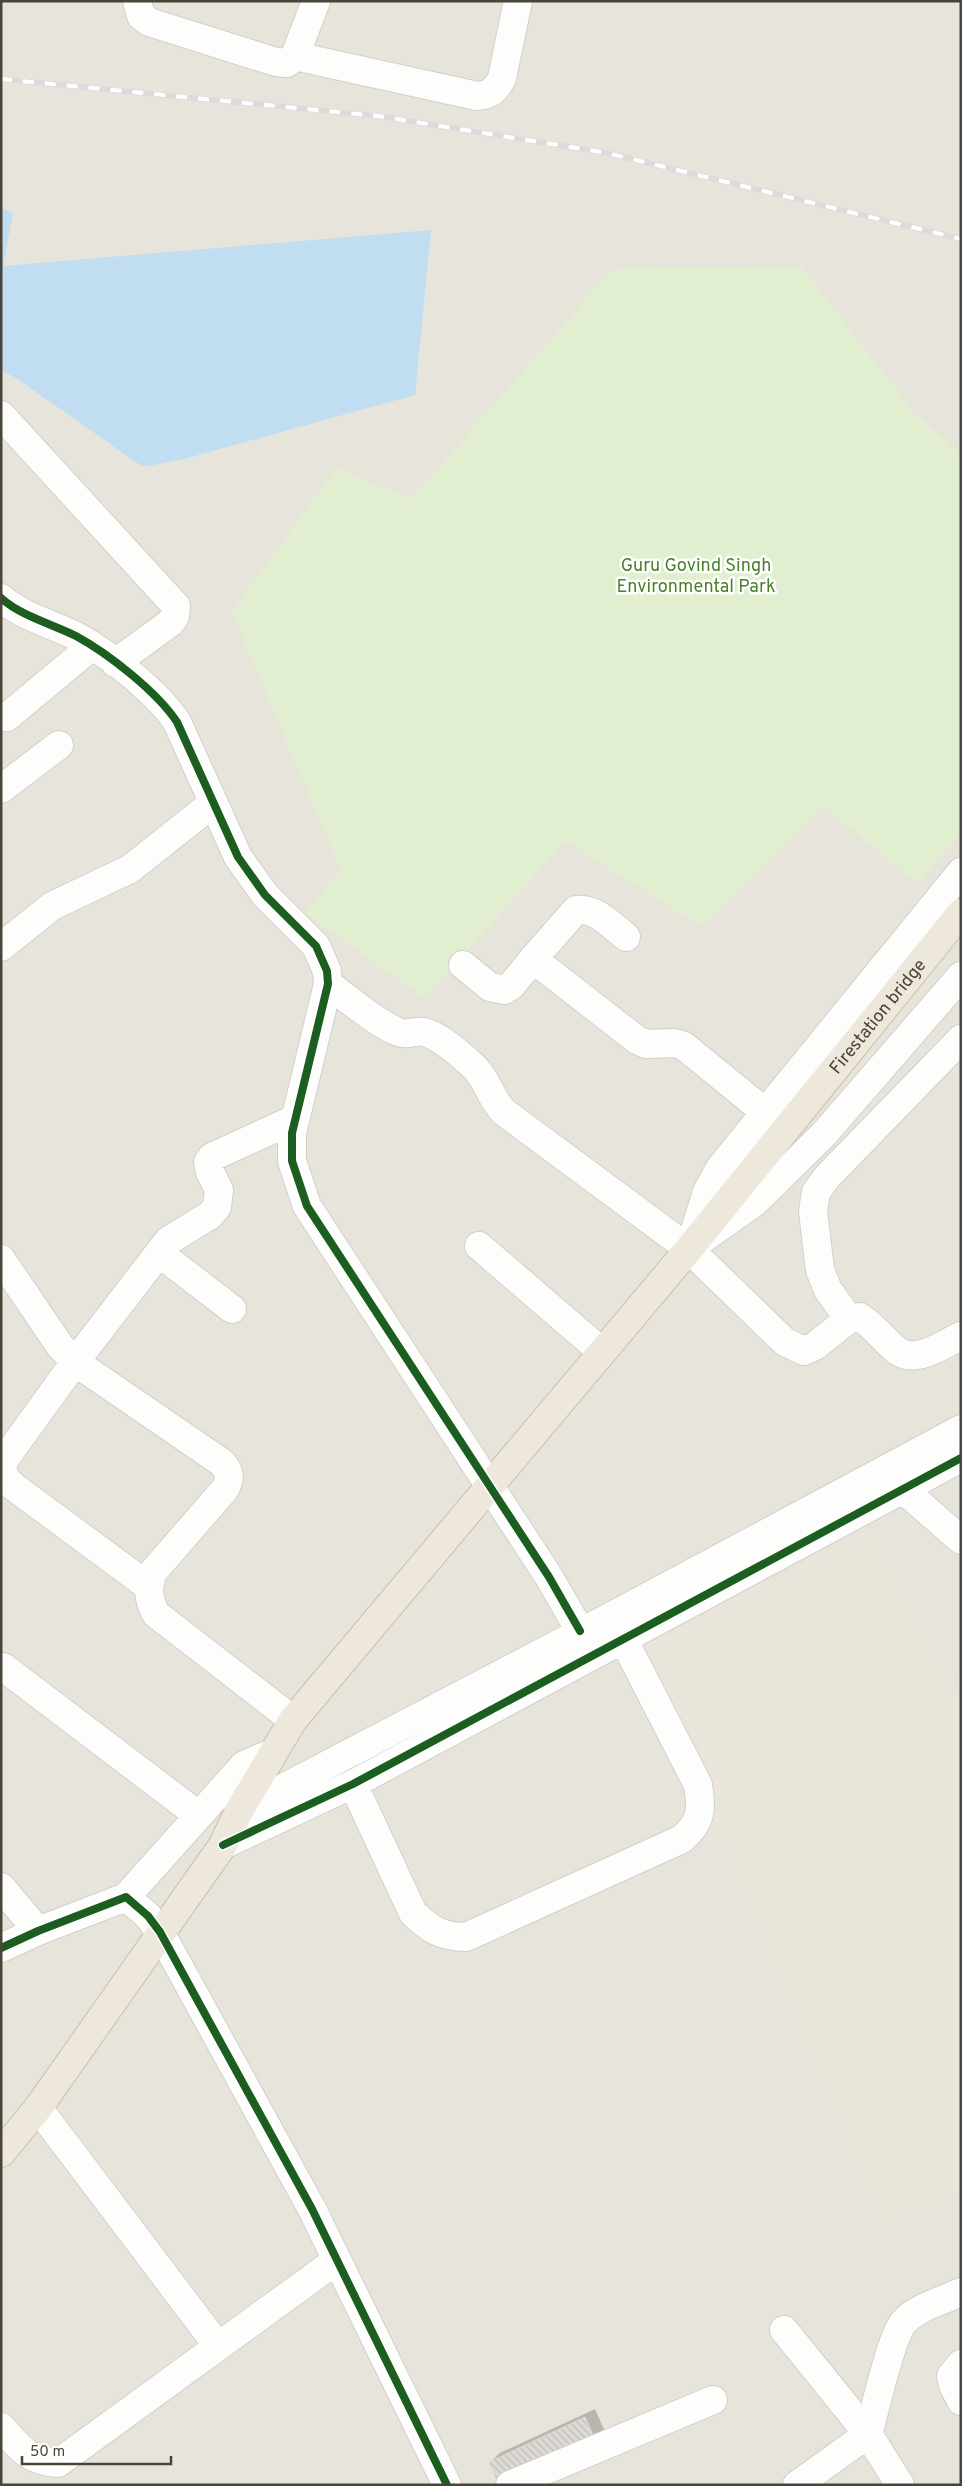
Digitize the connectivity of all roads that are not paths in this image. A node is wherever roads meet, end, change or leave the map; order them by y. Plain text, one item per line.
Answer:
1 (137, 1) edge
2 (316, 1) edge
3 (518, 1) edge
4 (295, 56) junction
5 (1, 414) edge
6 (6, 609) edge
7 (92, 646) junction
8 (115, 663) junction
9 (7, 717) dead end
10 (59, 745) dead end
11 (1, 789) edge
12 (213, 803) junction
13 (961, 872) edge
14 (961, 913) edge
15 (626, 937) dead end
16 (1, 947) edge
17 (533, 959) junction
18 (463, 965) dead end
19 (961, 976) edge
20 (328, 984) junction
21 (961, 1039) edge
22 (765, 1112) junction
23 (295, 1119) junction
24 (479, 1246) dead end
25 (689, 1248) junction
26 (160, 1253) junction
27 (1, 1259) edge
28 (232, 1309) dead end
29 (849, 1319) junction
30 (961, 1336) edge
31 (601, 1352) junction
32 (75, 1362) junction
33 (961, 1430) edge
34 (961, 1458) edge
35 (883, 1471) junction
36 (490, 1488) junction
37 (904, 1490) junction
38 (961, 1540) edge
39 (148, 1586) junction
40 (617, 1627) junction
41 (580, 1631) junction
42 (3, 1667) dead end
43 (293, 1720) junction
44 (272, 1753) junction
45 (353, 1784) junction
46 (239, 1811) junction
47 (198, 1815) junction
48 (223, 1845) junction
49 (1, 1886) edge
50 (126, 1897) junction
51 (38, 1931) junction
52 (160, 1932) junction
53 (1, 1948) edge
54 (38, 2108) junction
55 (1, 2153) edge
56 (337, 2260) junction
57 (961, 2292) edge
58 (784, 2330) dead end
59 (218, 2346) junction
60 (961, 2364) edge
61 (713, 2400) dead end
62 (961, 2400) edge
63 (1, 2427) edge
64 (868, 2434) junction
65 (447, 2485) edge
66 (510, 2485) edge
67 (797, 2485) edge
68 (900, 2485) edge

1 - 4 street
2 - 4 street
3 - 4 street
5 - 8 street
6 - 7 street
7 - 8 street
7 - 9 street
8 - 12 street
10 - 11 street
12 - 16 street
12 - 20 street
13 - 22 street
14 - 25 highway, Firestation bridge
15 - 17 street
17 - 18 street
17 - 22 street
19 - 25 street
20 - 23 street
20 - 25 street
21 - 29 street
22 - 25 street
23 - 26 street
23 - 36 street
24 - 31 street
25 - 29 street
25 - 31 highway, Firestation bridge
26 - 28 street
26 - 32 street
27 - 32 street
29 - 30 street
31 - 36 highway, Firestation bridge
32 - 39 street
32 - 39 street
33 - 35 street
34 - 37 street
35 - 37 street
35 - 40 street
36 - 41 street
36 - 43 highway, Firestation bridge
37 - 38 street
37 - 40 street
39 - 43 street
40 - 41 street
40 - 45 street
40 - 45 street
41 - 46 street
42 - 47 street
43 - 44 highway, Firestation bridge
44 - 46 highway, Firestation bridge
44 - 47 street
45 - 48 street
46 - 48 highway, Firestation bridge
47 - 50 street
48 - 52 highway, Firestation bridge
49 - 51 street
50 - 51 street
50 - 52 street
51 - 53 street
52 - 54 highway, Firestation bridge
52 - 56 street
54 - 55 highway, Firestation bridge
54 - 59 street
56 - 59 street
56 - 65 street
57 - 64 street
58 - 64 street
59 - 63 street
60 - 62 street
61 - 66 street
64 - 67 street
64 - 68 street

